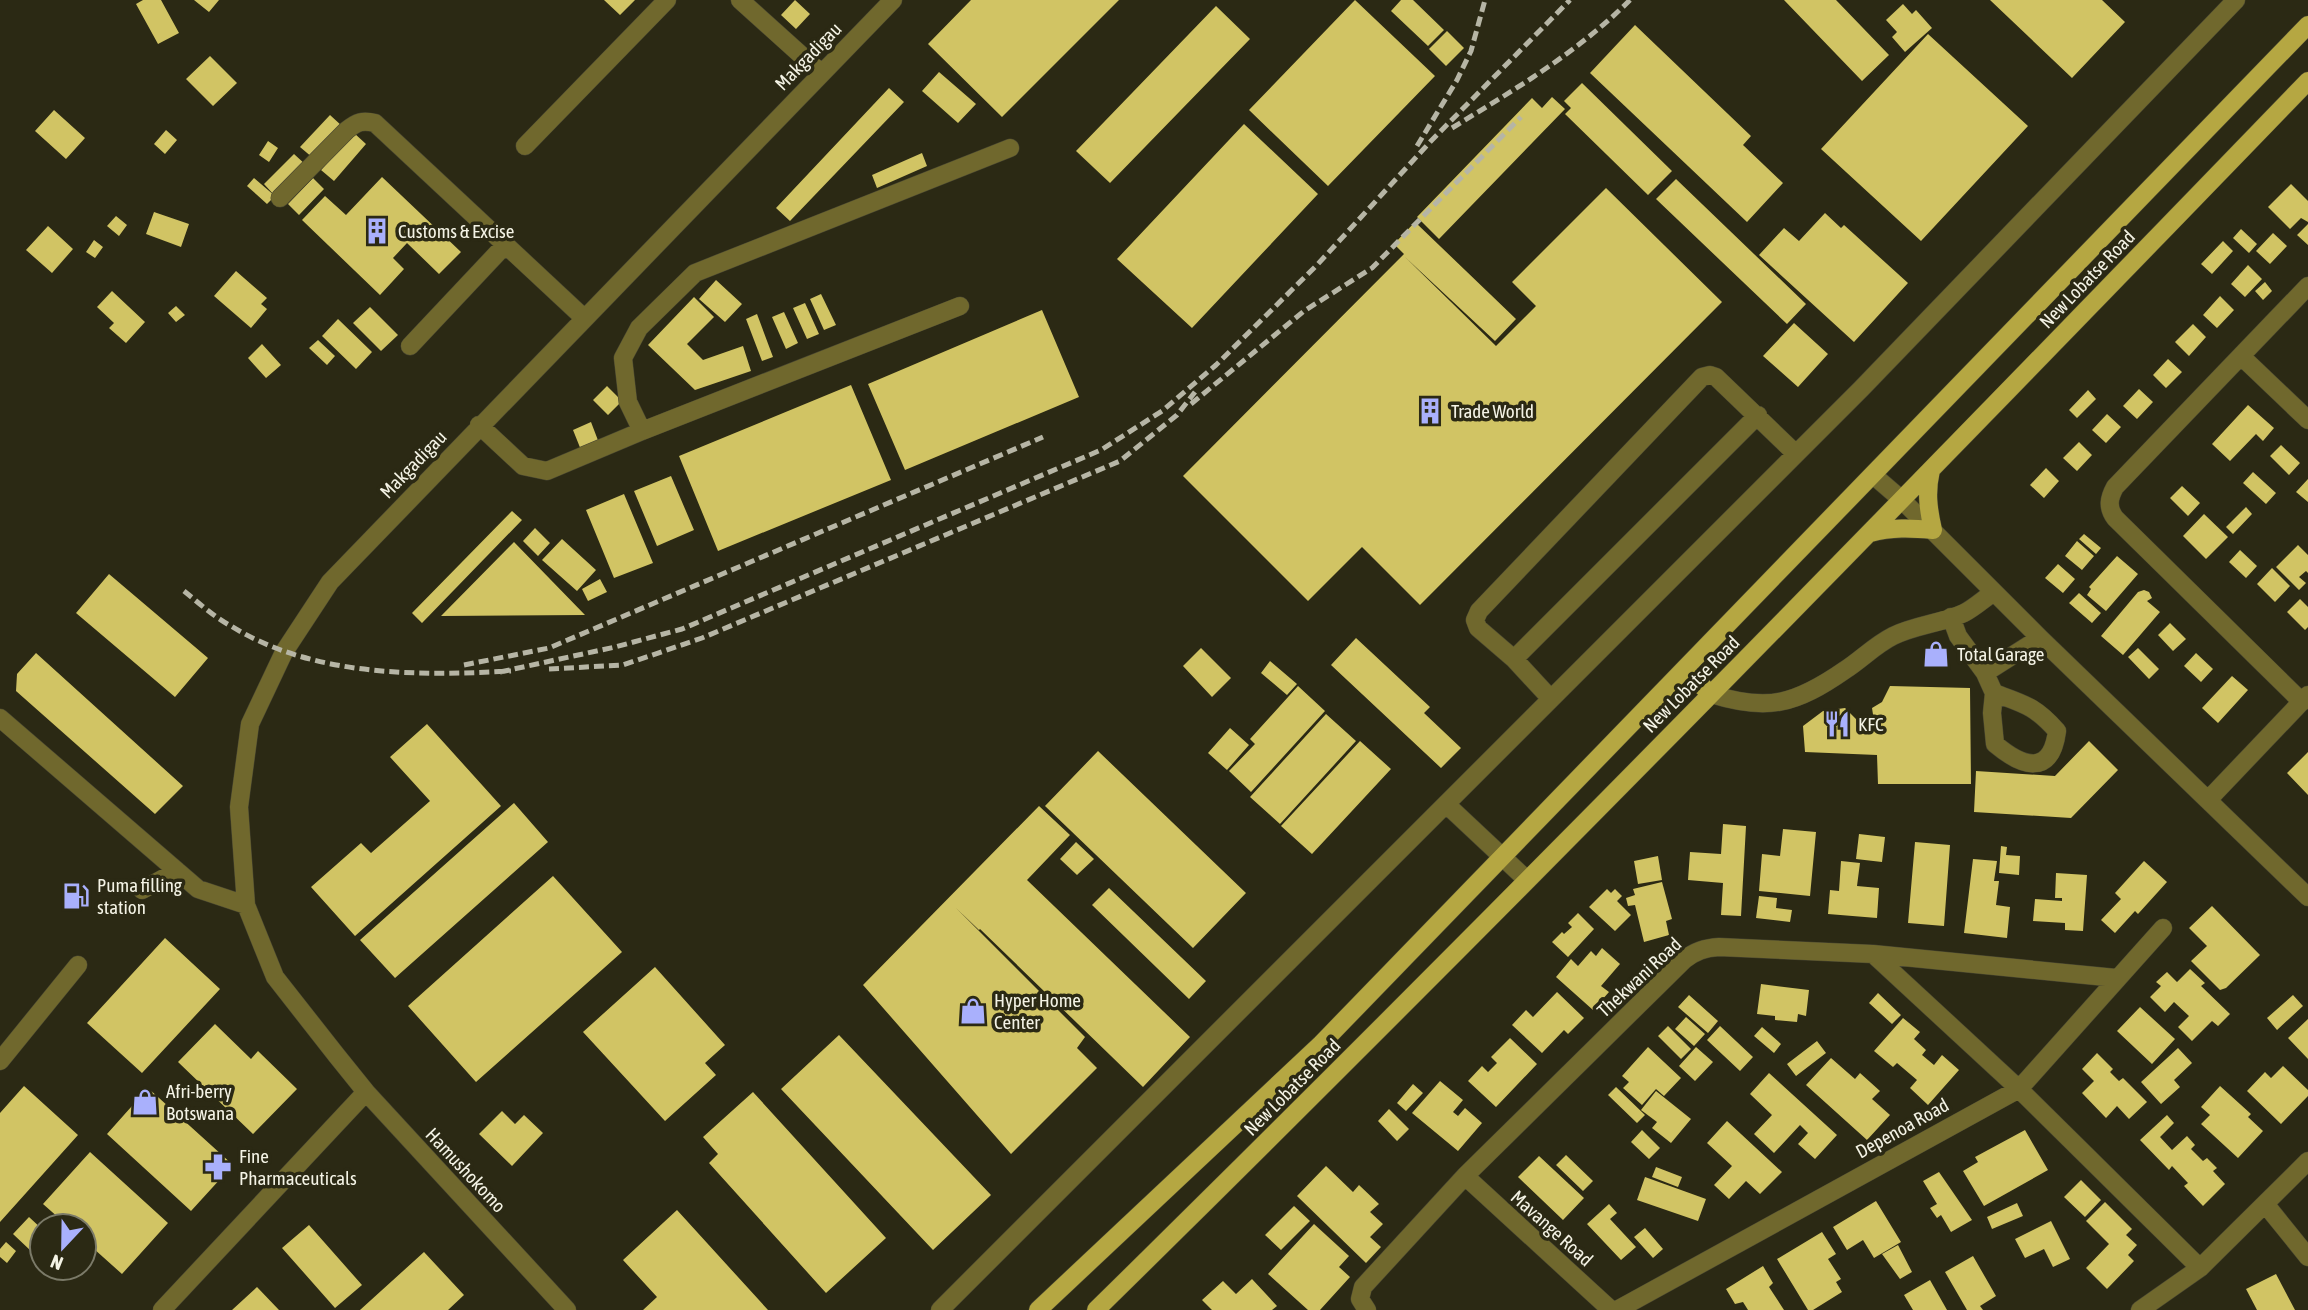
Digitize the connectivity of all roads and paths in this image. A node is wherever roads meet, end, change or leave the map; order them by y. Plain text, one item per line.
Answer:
1 (667, 0) edge
2 (740, 0) edge
3 (893, 0) edge
4 (2236, 0) edge
5 (2308, 25) edge
6 (821, 73) junction
7 (2308, 81) edge
8 (525, 146) dead end
9 (1010, 148) dead end
10 (280, 198) dead end
11 (505, 245) junction
12 (2308, 286) edge
13 (960, 306) dead end
14 (584, 318) junction
15 (410, 346) dead end
16 (2242, 357) junction
17 (1758, 415) junction
18 (2308, 420) edge
19 (479, 425) junction
20 (642, 431) junction
21 (1796, 454) junction
22 (1931, 470) junction
23 (1873, 475) junction
24 (1902, 499) junction
25 (1933, 530) junction
26 (1870, 533) junction
27 (1994, 592) junction
28 (1951, 617) junction
29 (2040, 638) junction
30 (1514, 659) junction
31 (1684, 670) junction
32 (1985, 673) junction
33 (1994, 693) dead end
34 (1711, 694) junction
35 (1551, 699) junction
36 (2305, 699) edge
37 (0, 718) edge
38 (2208, 800) junction
39 (1446, 804) junction
40 (1502, 857) junction
41 (177, 871) junction
42 (1527, 880) junction
43 (142, 890) dead end
44 (2308, 897) edge
45 (246, 905) junction
46 (2163, 928) dead end
47 (1873, 954) junction
48 (78, 965) dead end
49 (2116, 978) junction
50 (337, 1056) joint
51 (0, 1061) edge
52 (2019, 1089) junction
53 (366, 1092) junction
54 (2308, 1161) edge
55 (1465, 1176) junction
56 (2266, 1205) junction
57 (2308, 1257) edge
58 (2200, 1268) junction
59 (162, 1310) edge
60 (567, 1310) edge
61 (940, 1310) edge
62 (1038, 1310) edge
63 (1096, 1310) edge
64 (1367, 1310) edge
65 (1612, 1310) edge
66 (1617, 1310) edge
67 (2140, 1310) edge

1 - 8 street
2 - 6 street
3 - 6 street, Makgadigau
4 - 21 street
5 - 23 main road
6 - 14 street, Makgadigau
7 - 22 main road, New Lobatse Road
9 - 20 street
10 - 11 street
11 - 14 street
11 - 15 street
12 - 16 street
13 - 20 street
14 - 19 street, Makgadigau
16 - 18 street
16 - 36 street
17 - 21 street
17 - 30 street
17 - 30 street
19 - 20 street
19 - 45 street, Makgadigau
21 - 35 street
22 - 24 main road, New Lobatse Road
22 - 25 main road
23 - 24 street
23 - 31 main road
24 - 25 street
24 - 26 main road, New Lobatse Road
25 - 26 main road
25 - 27 street
26 - 34 main road, New Lobatse Road
27 - 28 street
27 - 29 street
28 - 32 street
28 - 34 street
29 - 32 street
29 - 38 street
30 - 35 street
31 - 34 main road
31 - 40 main road
32 - 33 street
34 - 42 main road, New Lobatse Road
35 - 39 street
36 - 38 street
37 - 41 street
38 - 44 street
39 - 40 street
39 - 61 street
40 - 42 street
40 - 62 main road
41 - 43 street
41 - 45 street
42 - 63 main road, New Lobatse Road
45 - 50 street, Makgadigau
46 - 49 street, Depenoa Road
47 - 49 street, Thekwani Road
47 - 52 street
47 - 55 street, Thekwani Road
48 - 51 street
49 - 52 street, Depenoa Road
50 - 53 street, Hamushokomo
52 - 58 street
52 - 66 street, Depenoa Road
53 - 59 street
53 - 60 street, Hamushokomo
54 - 56 street
55 - 64 street, Thekwani Road
55 - 65 street, Mavange Road
56 - 57 street
56 - 58 street
58 - 67 street

